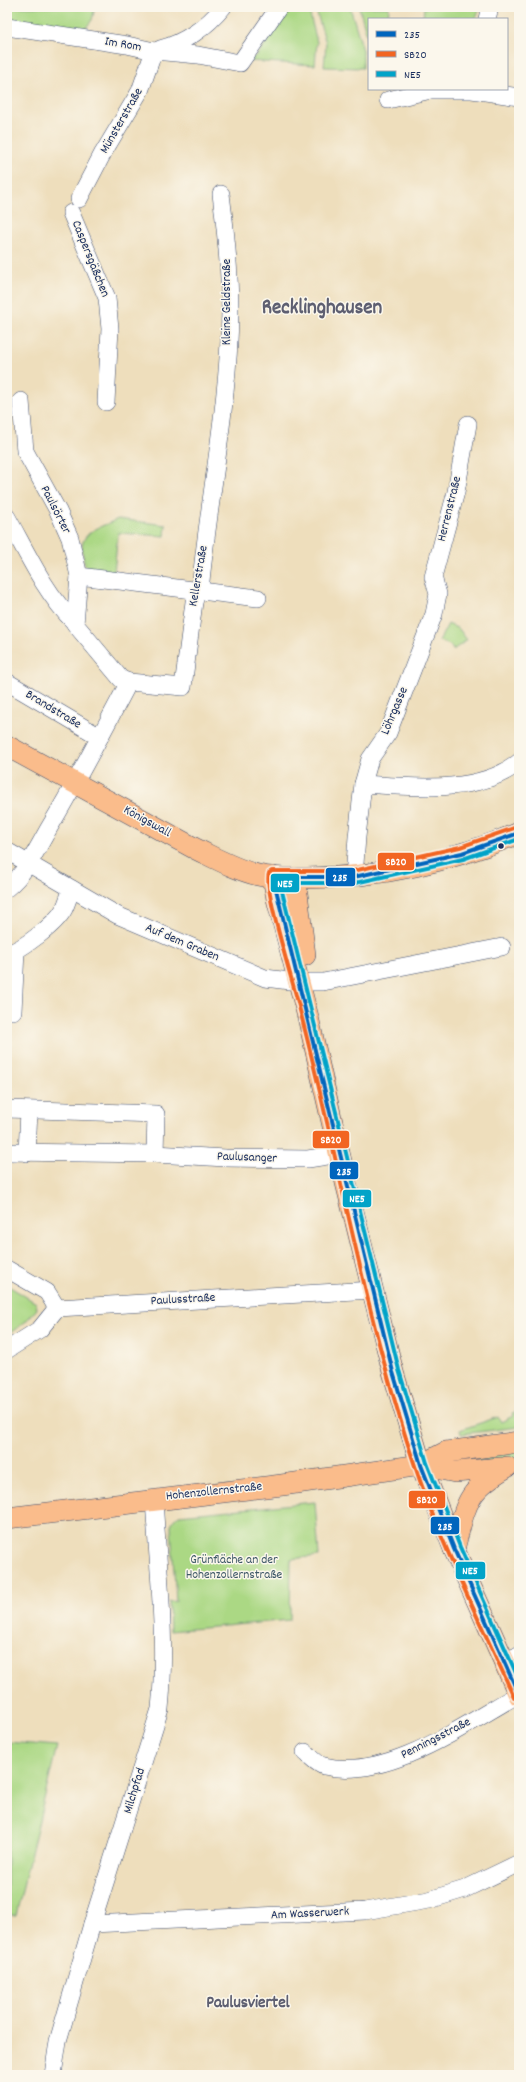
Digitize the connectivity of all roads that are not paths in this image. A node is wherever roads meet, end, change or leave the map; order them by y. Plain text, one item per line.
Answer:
1 (223, 7) edge
2 (279, 7) edge
3 (490, 7) edge
4 (487, 18) edge
5 (7, 27) edge
6 (154, 51) junction
7 (472, 90) edge
8 (519, 97) edge
9 (388, 100) dead end
10 (221, 194) dead end
11 (75, 206) joint
12 (21, 401) dead end
13 (106, 402) dead end
14 (223, 410) joint
15 (468, 424) dead end
16 (7, 517) edge
17 (79, 576) junction
18 (198, 590) junction
19 (438, 594) joint
20 (258, 598) dead end
21 (74, 622) junction
22 (7, 682) edge
23 (129, 682) junction
24 (100, 737) junction
25 (7, 746) edge
26 (519, 762) edge
27 (75, 783) junction
28 (363, 784) junction
29 (519, 833) edge
30 (7, 851) edge
31 (28, 863) junction
32 (354, 877) junction
33 (273, 878) junction
34 (295, 878) junction
35 (7, 888) edge
36 (72, 889) junction
37 (502, 947) dead end
38 (11, 952) edge
39 (304, 982) junction
40 (7, 1011) edge
41 (7, 1109) edge
42 (29, 1111) junction
43 (7, 1152) edge
44 (26, 1153) junction
45 (155, 1154) junction
46 (340, 1154) junction
47 (7, 1269) edge
48 (373, 1290) junction
49 (57, 1308) junction
50 (7, 1350) edge
51 (519, 1442) edge
52 (421, 1465) junction
53 (513, 1466) edge
54 (154, 1499) junction
55 (7, 1518) edge
56 (454, 1549) junction
57 (511, 1658) edge
58 (519, 1695) edge
59 (304, 1752) dead end
60 (519, 1862) edge
61 (92, 1924) junction
62 (53, 2075) edge

1 - 6 street
2 - 6 street, Im Rom
3 - 4 street
5 - 6 street, Im Rom
6 - 11 street, Münsterstraße
7 - 8 street
7 - 9 street
10 - 14 street, Kleine Geldstraße
11 - 13 street, Caspersgäßchen
12 - 17 street, Paulsörter
14 - 18 street, Kellerstraße
15 - 19 street, Herrenstraße
16 - 21 street
17 - 18 street
17 - 21 street, Paulsörter
18 - 20 street
18 - 23 street, Kellerstraße
19 - 28 street, Löhrgasse
21 - 23 street
22 - 24 street, Brandstraße
23 - 24 street
24 - 27 street
25 - 27 main road, Königswall
26 - 28 street
27 - 31 street
27 - 33 main road, Königswall
28 - 32 street, Löhrgasse
29 - 32 main road, Königswall
30 - 31 street, Auf dem Graben
31 - 35 street
31 - 36 street, Auf dem Graben
32 - 34 main road, Königswall
33 - 34 main road, Königswall
33 - 39 main road
34 - 39 main road
36 - 38 street
36 - 39 street, Auf dem Graben
37 - 39 street, Auf dem Graben
38 - 40 street
39 - 46 main road
41 - 42 street
42 - 44 street
42 - 45 street
43 - 44 street, Paulusanger
44 - 45 street, Paulusanger
45 - 46 street, Paulusanger
46 - 48 main road
47 - 49 street
48 - 49 street, Paulusstraße
48 - 52 main road
49 - 50 street
51 - 52 main road
52 - 53 main road
52 - 54 main road, Hohenzollernstraße
52 - 56 main road
53 - 56 main road
54 - 55 main road, Hohenzollernstraße
54 - 61 street, Milchpfad
56 - 57 main road
57 - 58 main road
58 - 59 street, Penningsstraße
60 - 61 street, Am Wasserwerk
61 - 62 street, Milchpfad

